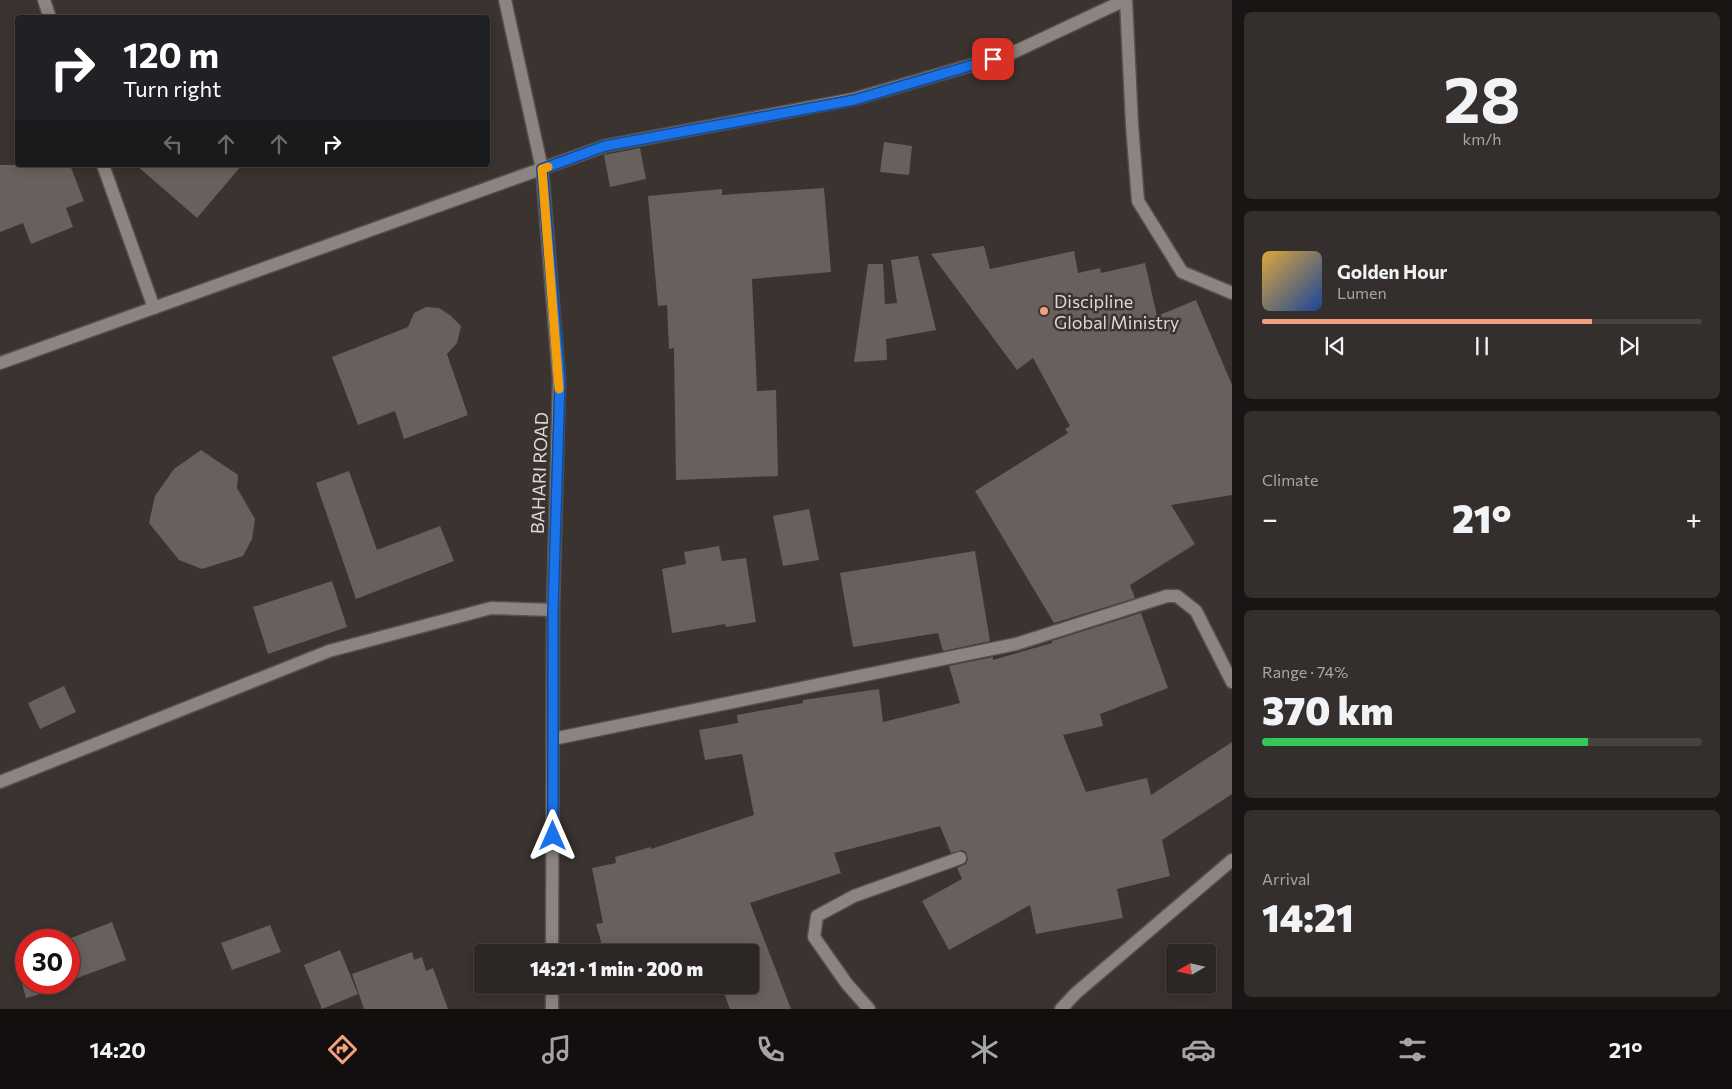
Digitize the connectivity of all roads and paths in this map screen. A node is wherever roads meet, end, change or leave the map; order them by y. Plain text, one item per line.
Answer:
1 (44, 0) edge
2 (505, 0) edge
3 (1126, 0) edge
4 (49, 15) edge
5 (104, 167) edge
6 (542, 169) junction
7 (1232, 294) edge
8 (154, 308) junction
9 (0, 363) edge
10 (553, 610) junction
11 (1232, 682) edge
12 (553, 739) junction
13 (0, 782) edge
14 (960, 858) dead end
15 (1232, 860) edge
16 (552, 944) edge
17 (552, 994) edge
18 (552, 1009) edge
19 (869, 1009) edge
20 (1061, 1009) edge

1 - 4 street
2 - 6 street, BAHARI ROAD
3 - 6 street
3 - 7 street
5 - 8 street
6 - 8 street
6 - 10 street, BAHARI ROAD
8 - 9 street
10 - 12 street, BAHARI ROAD
10 - 13 street
11 - 12 street
12 - 16 street, BAHARI ROAD
14 - 19 street
15 - 20 street
17 - 18 street

